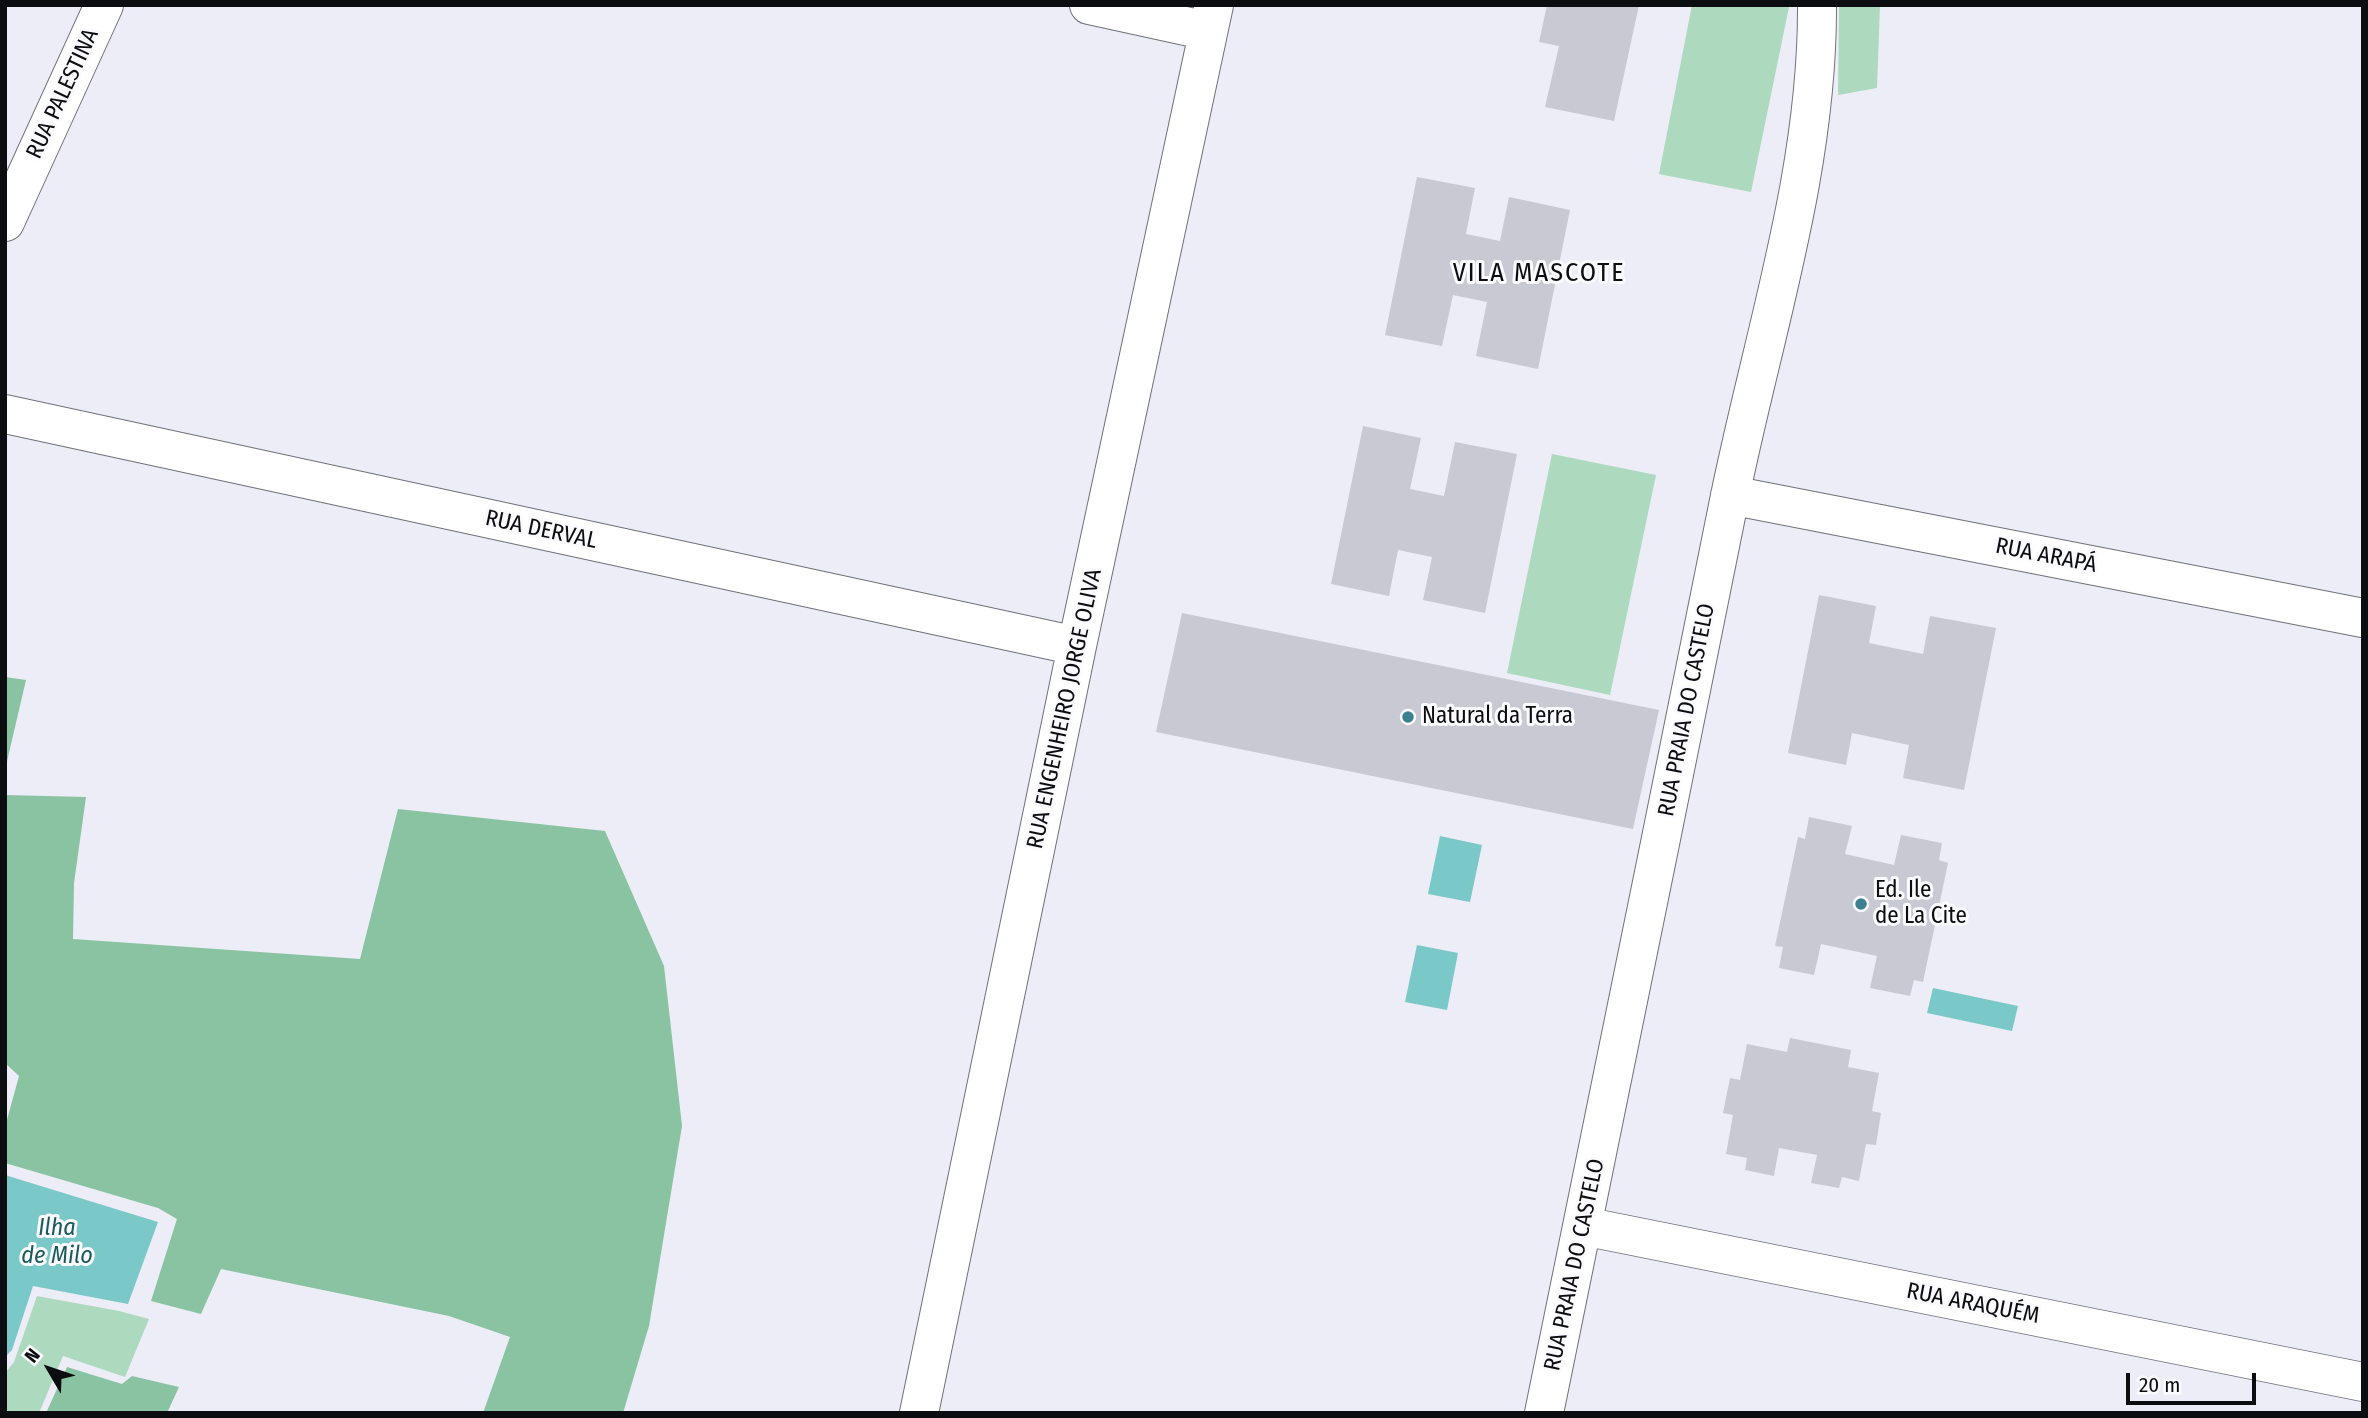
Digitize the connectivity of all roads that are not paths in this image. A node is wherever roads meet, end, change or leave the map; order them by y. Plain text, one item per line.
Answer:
1 (104, 5) edge
2 (1089, 5) edge
3 (1817, 5) edge
4 (1211, 18) edge
5 (5, 222) edge
6 (5, 414) edge
7 (1730, 495) junction
8 (2363, 618) edge
9 (1077, 646) junction
10 (1583, 1226) junction
11 (2363, 1381) edge
12 (919, 1413) edge
13 (1544, 1413) edge

1 - 5 street, RUA PALESTINA
2 - 4 street
3 - 7 street, RUA PRAIA DO CASTELO
4 - 9 street, RUA ENGENHEIRO JORGE OLIVA
6 - 9 street, RUA DERVAL
7 - 8 street, RUA ARAPÁ
7 - 10 street, RUA PRAIA DO CASTELO
9 - 12 street, RUA ENGENHEIRO JORGE OLIVA
10 - 11 street, RUA ARAQUÉM
10 - 13 street, RUA PRAIA DO CASTELO

